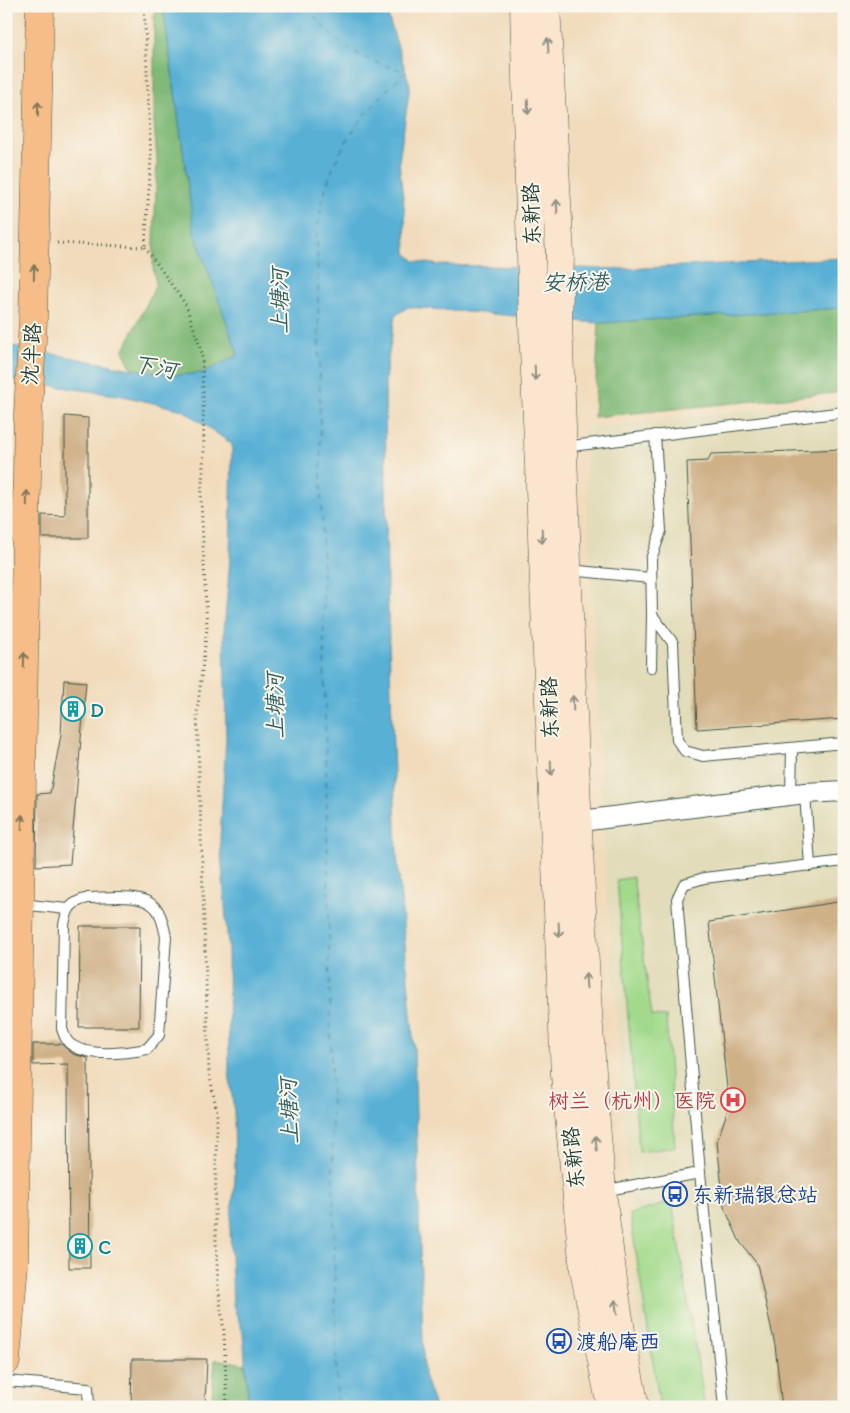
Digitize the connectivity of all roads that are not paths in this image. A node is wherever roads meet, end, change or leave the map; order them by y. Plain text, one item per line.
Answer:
1 (40, 6) edge
2 (524, 6) edge
3 (546, 6) edge
4 (546, 323) junction
5 (844, 412) edge
6 (655, 435) junction
7 (563, 447) junction
8 (568, 570) junction
9 (650, 578) junction
10 (652, 615) junction
11 (651, 668) dead end
12 (844, 743) edge
13 (792, 748) junction
14 (844, 791) edge
15 (798, 794) junction
16 (566, 822) junction
17 (844, 861) edge
18 (810, 866) junction
19 (20, 904) junction
20 (67, 909) junction
21 (700, 1173) junction
22 (601, 1191) junction
23 (6, 1361) edge
24 (6, 1380) edge
25 (89, 1407) edge
26 (611, 1407) edge
27 (635, 1407) edge
28 (724, 1407) edge

19 -> 1 main road, 沈半路
2 -> 4 main road, 东新路
4 -> 3 main road, 东新路
4 - 7 main road, 东新路
4 -> 16 main road, 东新路
5 - 6 lane
6 - 7 lane
6 - 9 lane
7 - 8 main road, 东新路
8 - 9 lane
16 -> 8 main road, 东新路
9 - 10 lane
10 - 11 lane
10 - 13 lane
12 - 13 lane
13 - 15 lane
14 - 15 street
15 - 16 street
15 - 18 lane
22 -> 16 main road, 东新路
16 -> 26 main road, 东新路
17 - 18 lane
18 - 21 lane
19 - 20 lane
19 - 23 main road, 沈半路
20 - 20 lane
21 - 22 lane
21 - 28 lane
27 -> 22 main road, 东新路
24 - 25 lane

